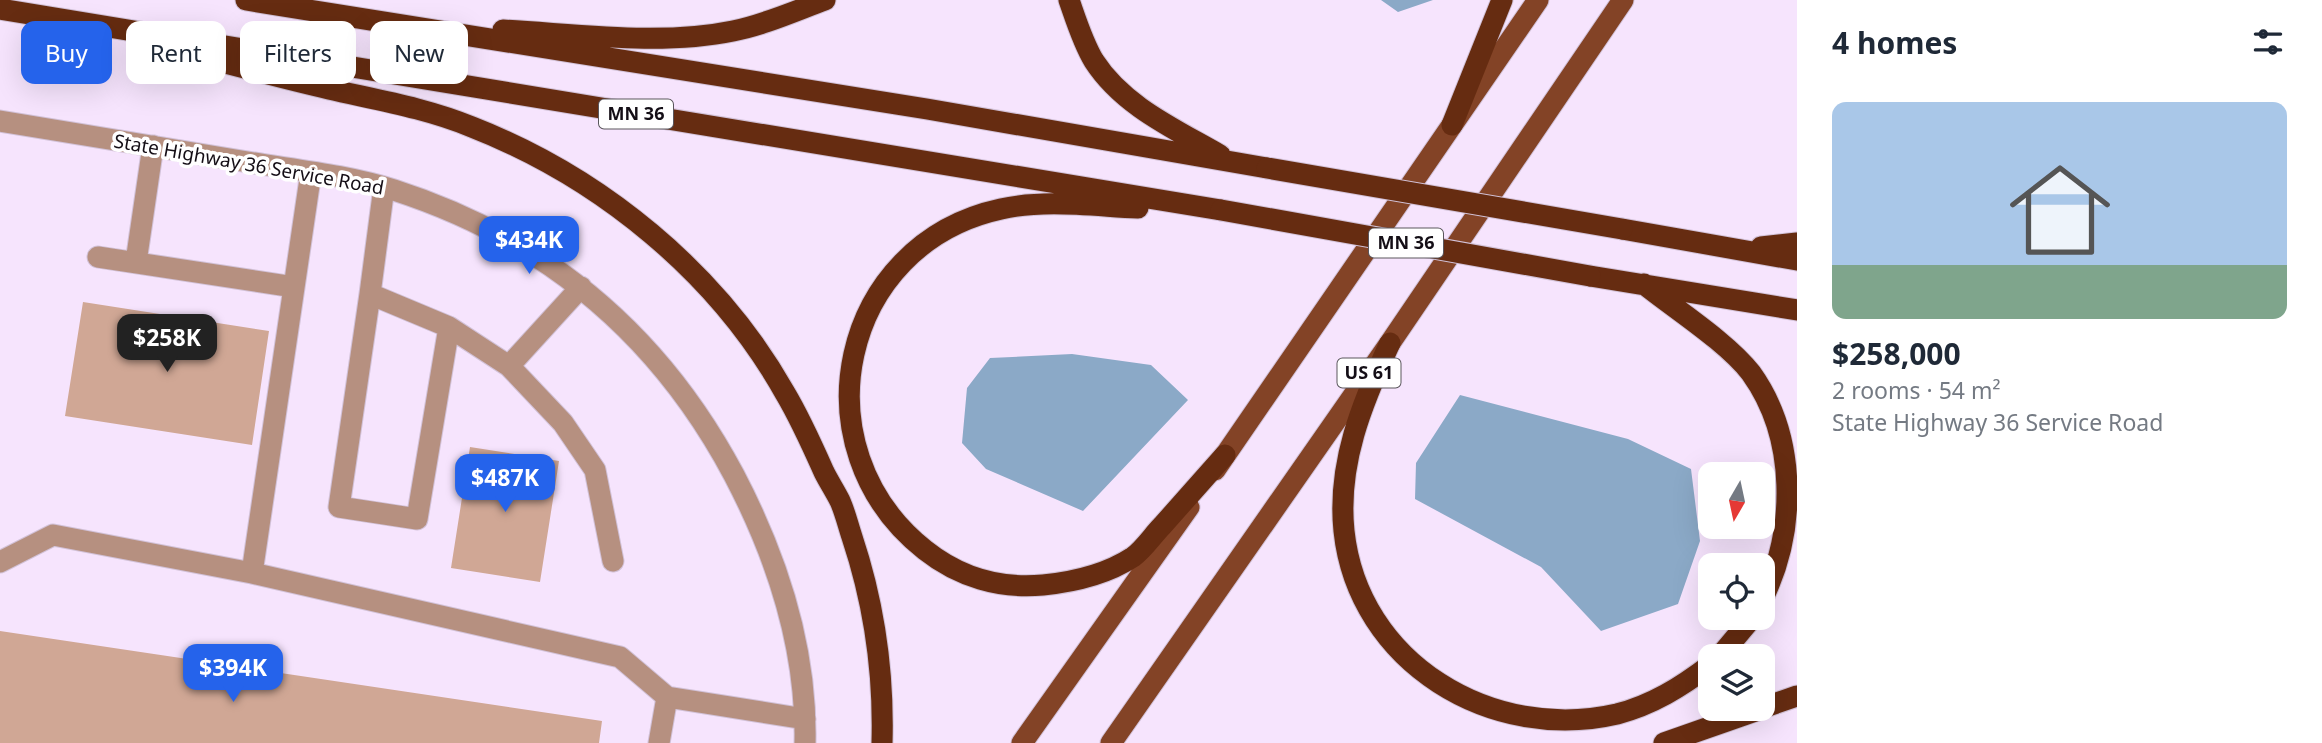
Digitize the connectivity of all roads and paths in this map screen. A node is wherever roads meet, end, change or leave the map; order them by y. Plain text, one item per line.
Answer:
1 (246, 0) edge
2 (825, 0) edge
3 (1069, 0) edge
4 (1502, 0) edge
5 (1538, 0) edge
6 (1623, 0) edge
7 (0, 9) edge
8 (50, 17) junction
9 (370, 21) edge
10 (468, 28) edge
11 (468, 37) edge
12 (0, 121) edge
13 (1452, 125) junction
14 (153, 146) junction
15 (1234, 163) junction
16 (311, 172) junction
17 (384, 187) junction
18 (1221, 210) junction
19 (1797, 243) edge
20 (1719, 247) junction
21 (98, 257) dead end
22 (1797, 260) edge
23 (136, 262) junction
24 (1643, 284) junction
25 (294, 286) junction
26 (582, 287) junction
27 (370, 294) junction
28 (1797, 310) edge
29 (449, 327) junction
30 (1390, 343) junction
31 (509, 366) junction
32 (1225, 455) junction
33 (613, 561) dead end
34 (0, 562) edge
35 (1775, 569) edge
36 (252, 573) junction
37 (1742, 630) edge
38 (1730, 644) edge
39 (1698, 674) edge
40 (1797, 696) edge
41 (667, 697) junction
42 (1775, 704) edge
43 (805, 719) junction
44 (1727, 721) edge
45 (659, 743) edge
46 (805, 743) edge
47 (883, 743) edge
48 (1022, 743) edge
49 (1111, 743) edge
50 (1664, 743) edge

1 - 9 highway
2 - 10 highway
3 - 15 highway
4 - 13 highway
5 - 13 main road
6 - 30 main road, US 61
7 - 8 highway, MN 36
8 - 18 highway, MN 36
8 - 47 highway
11 - 15 highway
12 - 14 street, State Highway 36 Service Road
13 - 32 main road
14 - 16 street, State Highway 36 Service Road
14 - 23 street
15 - 20 highway, bridge
16 - 17 street, State Highway 36 Service Road
16 - 25 street
17 - 26 street, State Highway 36 Service Road
17 - 27 street
18 - 24 highway, MN 36, bridge
18 - 32 highway
19 - 20 highway
20 - 22 highway
21 - 23 street
23 - 25 street
24 - 28 highway, MN 36
24 - 35 highway
25 - 36 street
26 - 31 street
26 - 43 street, State Highway 36 Service Road
27 - 29 street
27 - 29 street
29 - 31 street
30 - 39 highway
30 - 49 main road, US 61
31 - 33 street
32 - 48 main road
34 - 36 street
36 - 41 street
37 - 38 highway
40 - 42 highway
41 - 43 street
41 - 45 street
43 - 46 street, State Highway 36 Service Road
44 - 50 highway

